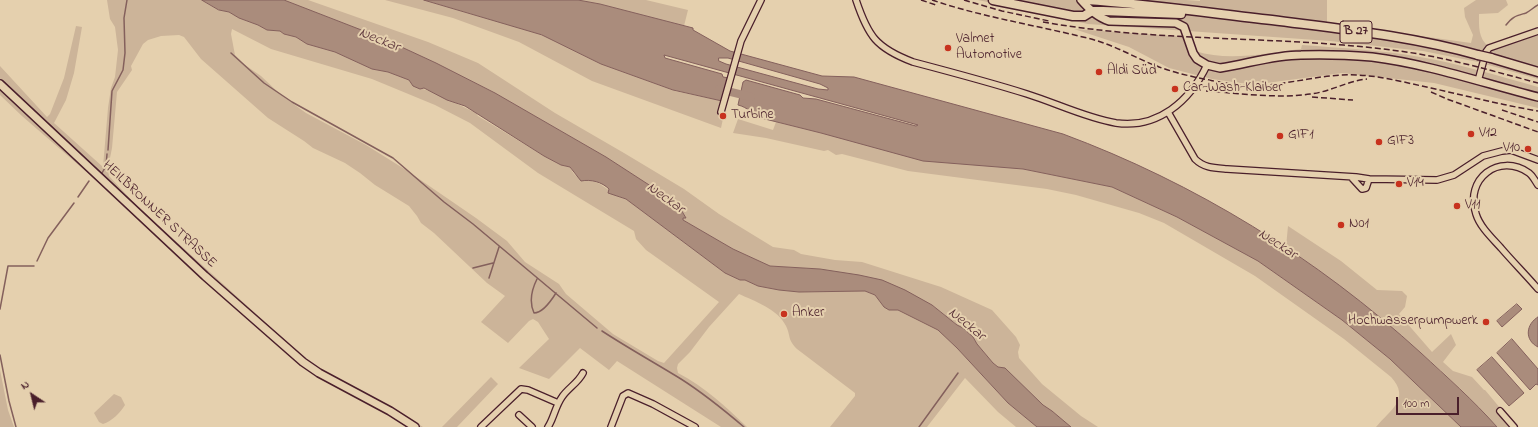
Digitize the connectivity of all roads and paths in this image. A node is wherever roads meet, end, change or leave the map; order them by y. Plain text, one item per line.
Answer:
1 (761, 0) edge
2 (856, 0) edge
3 (993, 0) edge
4 (1081, 0) edge
5 (1086, 0) edge
6 (1144, 0) edge
7 (1096, 1) edge
8 (1157, 6) junction
9 (1092, 11) junction
10 (1223, 14) junction
11 (1538, 31) edge
12 (1207, 65) junction
13 (1538, 72) edge
14 (1478, 81) junction
15 (0, 84) edge
16 (1538, 97) edge
17 (722, 110) dead end
18 (1168, 112) junction
19 (1538, 160) edge
20 (1351, 177) junction
21 (1369, 179) junction
22 (1538, 185) edge
23 (1538, 289) edge
24 (583, 373) dead end
25 (558, 403) junction
26 (1500, 411) dead end
27 (519, 415) dead end
28 (611, 426) edge
29 (415, 427) edge
30 (481, 427) edge
31 (532, 427) edge
32 (549, 427) edge
33 (618, 427) edge
34 (694, 427) edge
35 (1514, 427) edge

1 - 17 street
2 - 18 street
3 - 9 highway
4 - 9 main road
5 - 7 highway, B 27
6 - 8 highway
7 - 8 highway, B 27
8 - 10 highway, B 27
9 - 10 highway
9 - 12 main road
10 - 13 highway, B 27, bridge
11 - 14 street
12 - 14 main road
12 - 18 street
14 - 16 main road
15 - 29 main road, HEILBRONNER STRASSE
18 - 20 street
19 - 21 street
20 - 21 street
20 - 21 street
22 - 23 street
24 - 25 street
25 - 30 street
25 - 32 street
26 - 35 street
27 - 31 street
28 - 33 street
28 - 34 street

